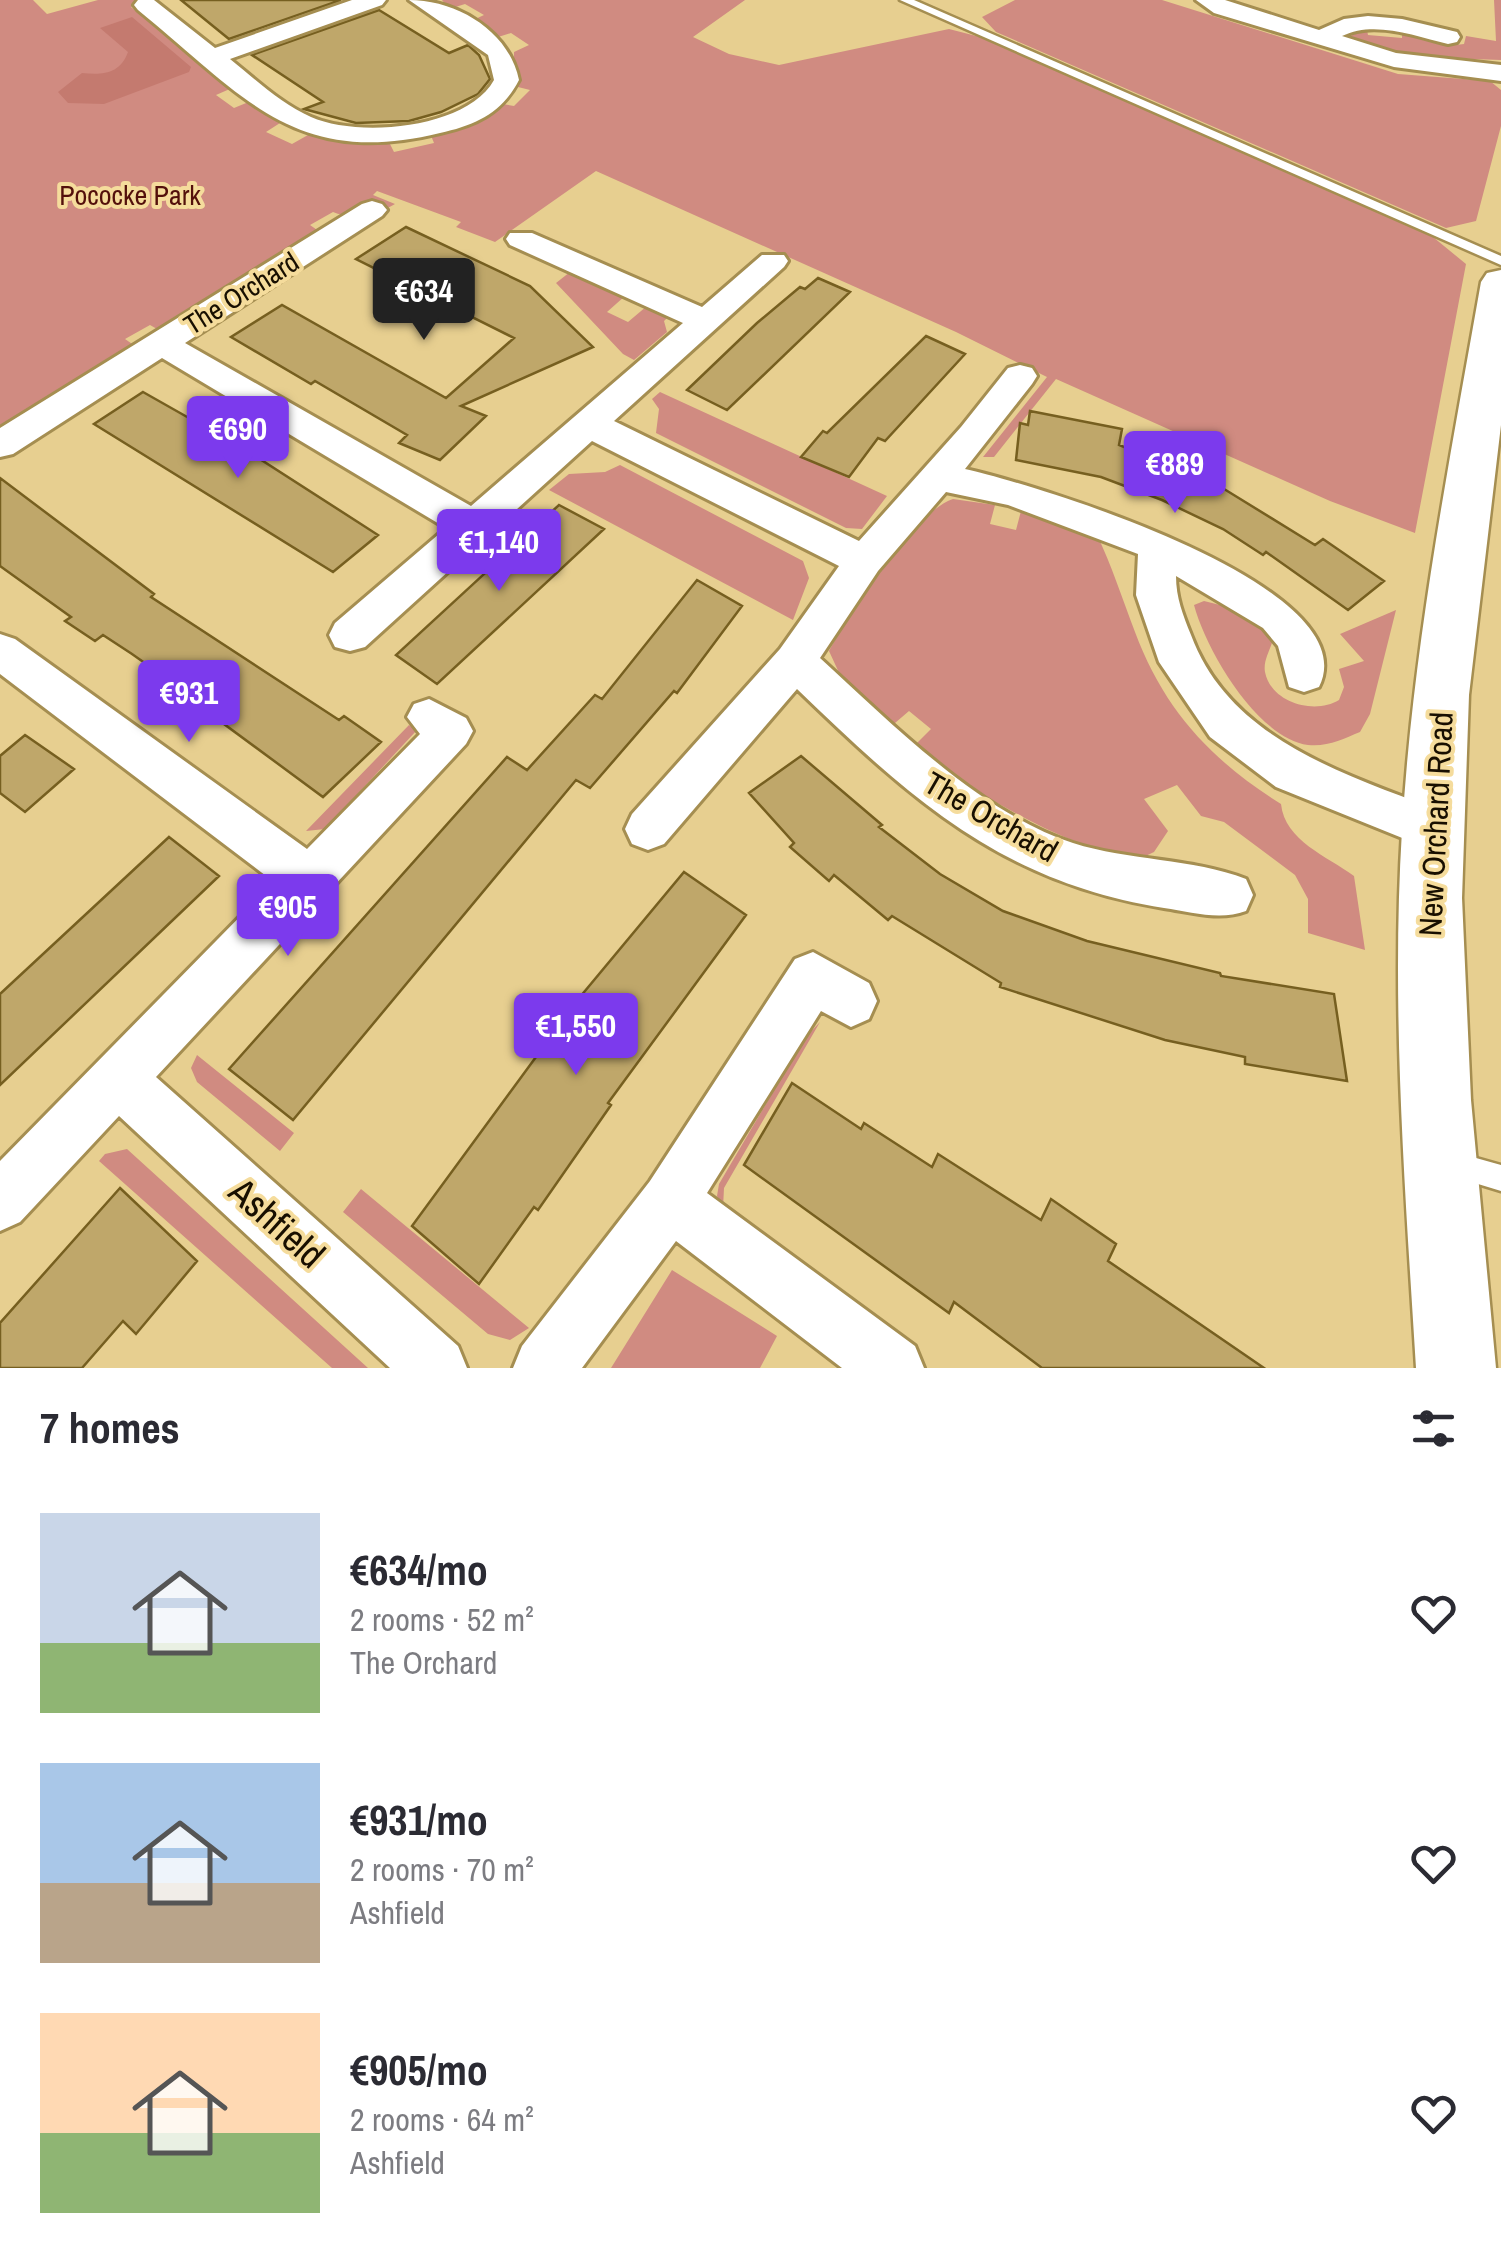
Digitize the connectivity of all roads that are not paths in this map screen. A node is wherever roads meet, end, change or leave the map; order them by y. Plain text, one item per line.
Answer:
1 (374, 0) edge
2 (422, 0) edge
3 (904, 0) edge
4 (939, 0) edge
5 (1208, 0) edge
6 (146, 6) dead end
7 (958, 22) junction
8 (1448, 37) dead end
9 (1320, 40) junction
10 (212, 57) junction
11 (1501, 73) edge
12 (372, 210) dead end
13 (522, 239) dead end
14 (774, 261) dead end
15 (1501, 261) edge
16 (1501, 282) edge
17 (706, 321) junction
18 (162, 344) junction
19 (1020, 376) dead end
20 (589, 424) junction
21 (0, 445) edge
22 (939, 477) junction
23 (474, 526) junction
24 (1158, 546) junction
25 (864, 561) junction
26 (350, 635) dead end
27 (794, 661) junction
28 (9, 673) edge
29 (1304, 676) dead end
30 (429, 717) dead end
31 (1432, 828) junction
32 (648, 829) dead end
33 (309, 879) junction
34 (1229, 896) dead end
35 (851, 1001) dead end
36 (118, 1079) junction
37 (1440, 1160) junction
38 (1501, 1178) edge
39 (670, 1201) junction
40 (0, 1202) edge
41 (436, 1368) edge
42 (544, 1368) edge
43 (893, 1368) edge
44 (1456, 1368) edge

1 - 10 street
2 - 10 street
3 - 7 lane
4 - 7 lane
5 - 9 street
6 - 10 street
7 - 15 lane
8 - 9 street
9 - 11 street
12 - 18 street, The Orchard
13 - 17 street
14 - 17 street
16 - 31 street, New Orchard Road
17 - 20 street
18 - 21 street, The Orchard
18 - 23 street, The Orchard
19 - 22 street
20 - 23 street
20 - 25 street
22 - 24 street
22 - 25 street
23 - 26 street
24 - 29 street
24 - 31 street
25 - 27 street
27 - 32 street
27 - 34 street, The Orchard
28 - 33 street
30 - 33 street
31 - 37 street, New Orchard Road
33 - 36 street
35 - 39 street
36 - 40 street
36 - 41 street, Ashfield
37 - 38 lane
37 - 44 street, New Orchard Road
39 - 42 street
39 - 43 street

